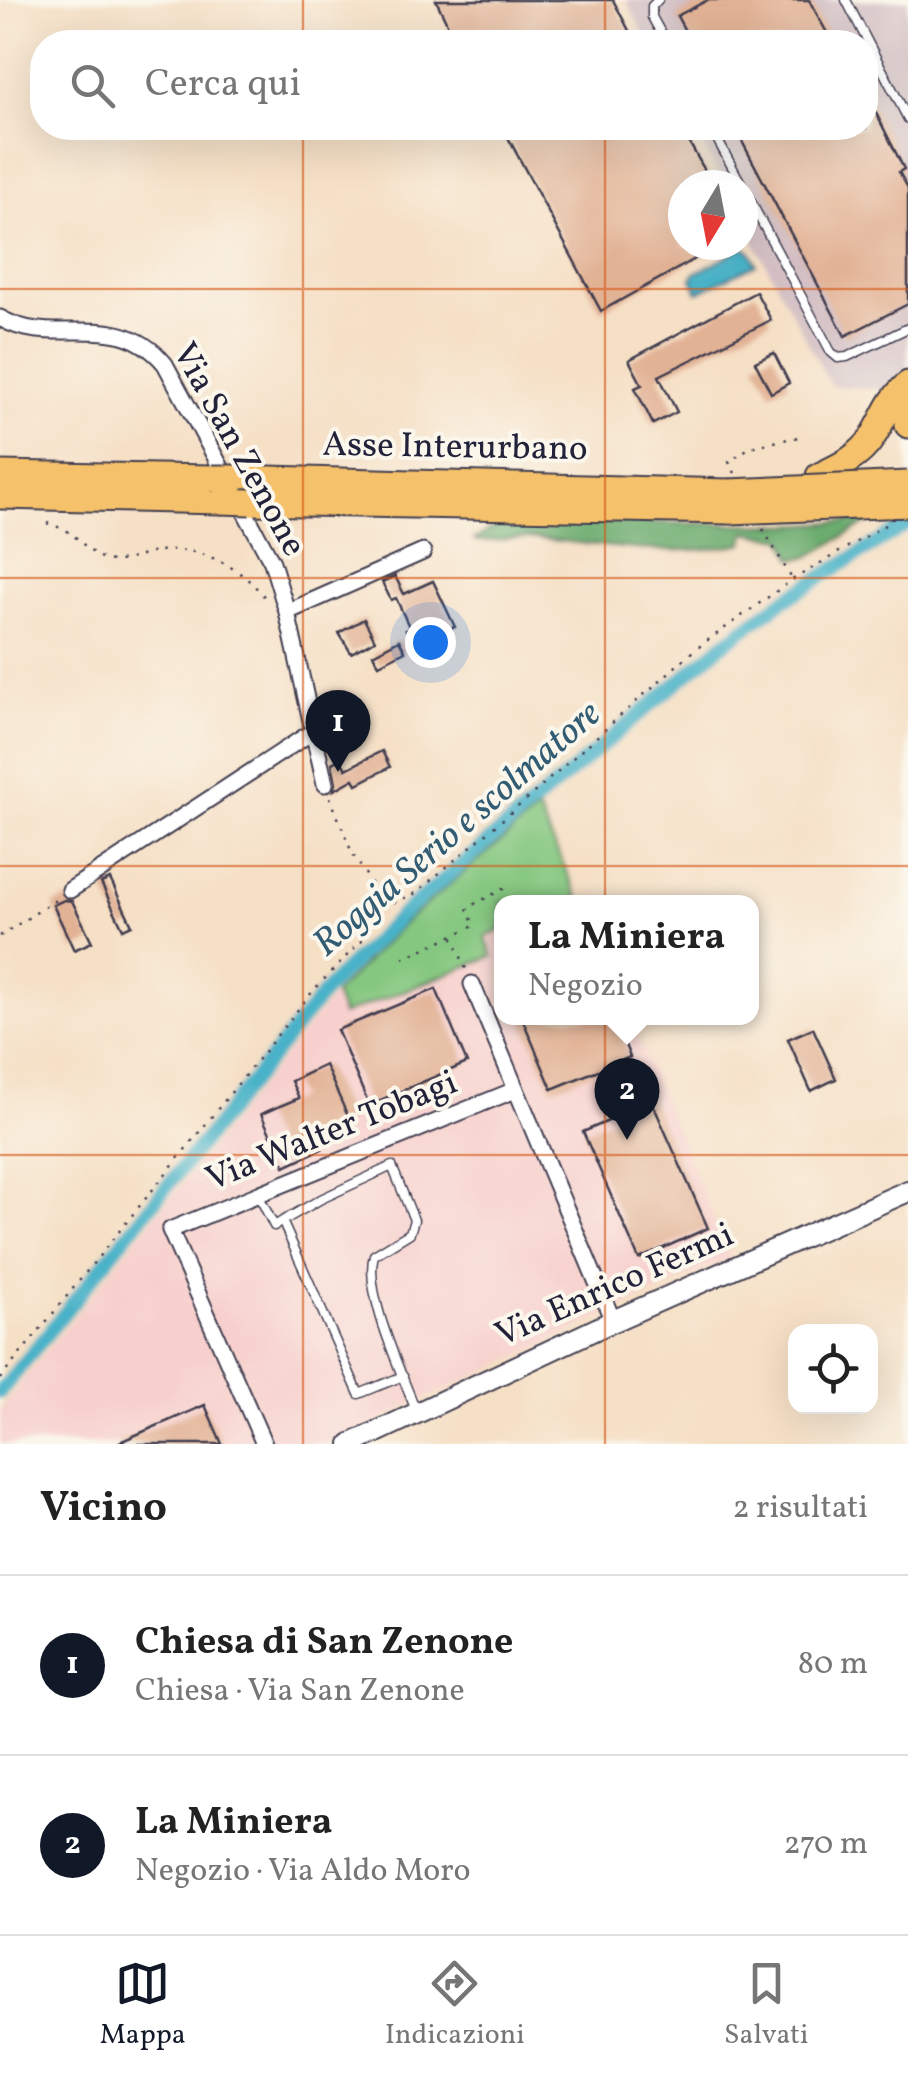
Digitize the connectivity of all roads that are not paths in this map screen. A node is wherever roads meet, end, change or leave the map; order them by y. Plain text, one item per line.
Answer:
1 (658, 0) edge
2 (846, 0) edge
3 (659, 30) edge
4 (863, 30) edge
5 (878, 55) edge
6 (904, 100) edge
7 (908, 119) edge
8 (717, 140) edge
9 (733, 170) edge
10 (758, 216) edge
11 (0, 318) edge
12 (908, 328) edge
13 (908, 384) edge
14 (908, 398) edge
15 (908, 425) edge
16 (0, 474) edge
17 (908, 484) edge
18 (223, 486) junction
19 (0, 496) edge
20 (729, 502) junction
21 (900, 512) edge
22 (424, 552) dead end
23 (286, 612) junction
24 (312, 732) junction
25 (325, 784) road end
26 (70, 890) road end
27 (472, 984) road end
28 (516, 1090) junction
29 (383, 1144) junction
30 (392, 1166) junction
31 (908, 1191) edge
32 (258, 1194) junction
33 (283, 1223) junction
34 (613, 1321) junction
35 (403, 1376) junction
36 (417, 1413) junction
37 (264, 1444) edge
38 (351, 1444) edge

1 - 3 lane
2 - 4 lane
5 - 6 lane
6 - 7 lane
8 - 9 lane
10 - 12 lane
11 - 23 street, Via San Zenone
13 - 20 highway, bridge
14 - 15 highway
16 - 18 highway, Asse Interurbano
17 - 20 highway, Asse Interurbano, bridge
18 - 19 highway, Asse Interurbano
18 - 20 highway, Asse Interurbano
18 - 20 highway, Asse Interurbano, bridge
20 - 21 highway, Asse Interurbano, bridge
22 - 23 street, Via San Zenone
23 - 24 street, Via San Zenone
24 - 25 street, Via San Zenone
24 - 26 street
27 - 28 street
28 - 29 street, Via Walter Tobagi
28 - 34 street
29 - 30 lane
29 - 32 street, Via Walter Tobagi
30 - 33 lane
30 - 35 lane
31 - 34 street, Via Enrico Fermi
32 - 33 lane
32 - 37 street, Via Walter Tobagi
33 - 35 lane
34 - 36 street, Via Enrico Fermi
35 - 36 lane
36 - 38 street, Via Enrico Fermi

